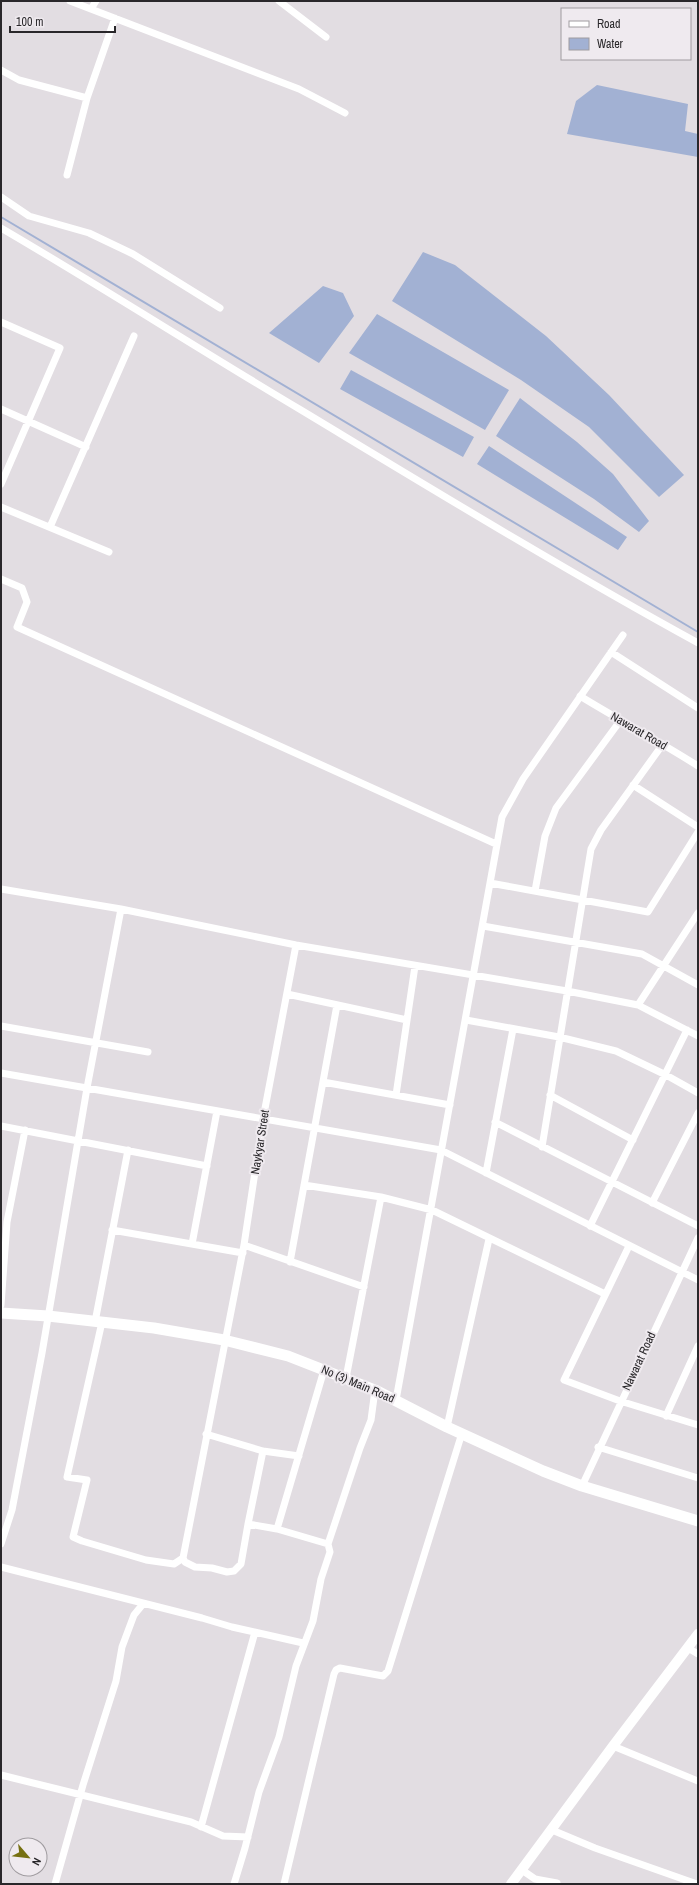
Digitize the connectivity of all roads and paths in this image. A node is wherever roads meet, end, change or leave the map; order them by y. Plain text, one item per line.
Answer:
1 (70, 1) edge
2 (96, 1) edge
3 (279, 1) edge
4 (91, 9) junction
5 (115, 18) junction
6 (326, 37) dead end
7 (1, 70) edge
8 (87, 98) junction
9 (345, 114) dead end
10 (67, 176) dead end
11 (1, 197) edge
12 (1, 228) edge
13 (220, 308) dead end
14 (1, 322) edge
15 (134, 336) dead end
16 (1, 409) edge
17 (29, 421) junction
18 (86, 447) junction
19 (1, 484) edge
20 (1, 507) edge
21 (50, 527) junction
22 (109, 552) dead end
23 (1, 579) edge
24 (623, 635) dead end
25 (698, 643) edge
26 (611, 652) junction
27 (580, 696) junction
28 (698, 708) edge
29 (620, 721) junction
30 (663, 744) junction
31 (698, 766) edge
32 (633, 786) junction
33 (698, 827) edge
34 (698, 832) edge
35 (496, 844) junction
36 (490, 883) junction
37 (1, 889) edge
38 (535, 891) junction
39 (582, 900) junction
40 (121, 909) junction
41 (698, 913) edge
42 (483, 926) junction
43 (576, 943) junction
44 (296, 945) junction
45 (415, 966) junction
46 (662, 966) junction
47 (474, 974) junction
48 (698, 985) edge
49 (567, 991) junction
50 (287, 994) junction
51 (337, 1005) junction
52 (638, 1005) junction
53 (407, 1020) junction
54 (466, 1020) junction
55 (1, 1026) edge
56 (512, 1029) junction
57 (687, 1030) junction
58 (698, 1036) edge
59 (560, 1037) junction
60 (96, 1042) junction
61 (148, 1052) dead end
62 (1, 1073) edge
63 (666, 1075) junction
64 (323, 1082) junction
65 (87, 1088) junction
66 (698, 1093) edge
67 (396, 1095) junction
68 (550, 1095) junction
69 (450, 1105) junction
70 (217, 1111) junction
71 (698, 1113) edge
72 (263, 1119) junction
73 (495, 1122) junction
74 (1, 1126) edge
75 (315, 1128) junction
76 (25, 1130) junction
77 (633, 1140) junction
78 (78, 1141) junction
79 (542, 1147) junction
80 (128, 1150) junction
81 (441, 1150) junction
82 (207, 1166) junction
83 (486, 1173) junction
84 (612, 1183) junction
85 (304, 1185) junction
86 (381, 1197) junction
87 (652, 1204) junction
88 (432, 1210) junction
89 (590, 1226) junction
90 (698, 1226) edge
91 (112, 1230) junction
92 (698, 1238) edge
93 (489, 1239) junction
94 (192, 1244) junction
95 (629, 1246) junction
96 (243, 1249) junction
97 (290, 1262) junction
98 (681, 1272) junction
99 (698, 1280) edge
100 (364, 1287) junction
101 (605, 1294) junction
102 (1, 1305) edge
103 (1, 1313) edge
104 (48, 1316) junction
105 (99, 1322) junction
106 (224, 1340) junction
107 (698, 1346) edge
108 (324, 1370) junction
109 (346, 1378) junction
110 (375, 1390) junction
111 (396, 1400) junction
112 (620, 1401) junction
113 (666, 1416) junction
114 (698, 1425) edge
115 (447, 1427) junction
116 (206, 1434) junction
117 (462, 1434) junction
118 (598, 1448) junction
119 (263, 1451) junction
120 (299, 1456) junction
121 (698, 1478) edge
122 (582, 1486) junction
123 (698, 1521) edge
124 (248, 1524) junction
125 (277, 1529) junction
126 (1, 1544) edge
127 (328, 1544) junction
128 (183, 1558) junction
129 (1, 1567) edge
130 (143, 1604) junction
131 (255, 1632) junction
132 (698, 1634) edge
133 (303, 1643) junction
134 (688, 1648) junction
135 (698, 1654) edge
136 (613, 1746) junction
137 (1, 1775) edge
138 (698, 1781) edge
139 (80, 1795) junction
140 (202, 1826) junction
141 (552, 1830) junction
142 (248, 1837) junction
143 (522, 1870) junction
144 (557, 1883) edge
145 (55, 1884) edge
146 (234, 1884) edge
147 (284, 1884) edge
148 (511, 1884) edge
149 (697, 1884) edge

1 - 4 street
2 - 4 street
3 - 6 street
4 - 5 street
5 - 8 street
5 - 9 street
7 - 8 street
8 - 10 street
11 - 13 street
12 - 25 street
14 - 17 street
15 - 18 street
16 - 17 street
17 - 18 street
17 - 19 street
18 - 21 street
20 - 21 street
21 - 22 street
23 - 35 street
24 - 26 street
26 - 27 street
26 - 28 street
27 - 29 street, Nawarat Road
27 - 35 street
29 - 30 street, Nawarat Road
29 - 38 street
30 - 31 street, Nawarat Road
30 - 32 street
32 - 33 street
32 - 39 street
34 - 39 street
35 - 36 street
36 - 38 street
36 - 42 street
37 - 40 street
38 - 39 street
39 - 43 street
40 - 44 street
40 - 60 street
41 - 46 street
42 - 43 street
42 - 47 street
43 - 46 street
43 - 49 street
44 - 45 street
44 - 50 street, Naykyar Street
45 - 47 street
45 - 53 street
46 - 48 street
46 - 52 street
47 - 49 street
47 - 54 street
49 - 52 street
49 - 59 street
50 - 51 street
50 - 72 street, Naykyar Street
51 - 53 street
51 - 64 street
52 - 57 street
53 - 67 street
54 - 56 street
54 - 69 street
55 - 60 street
56 - 59 street
56 - 73 street
57 - 58 street
57 - 63 street
59 - 63 street
59 - 68 street
60 - 61 street
60 - 65 street
62 - 65 street
63 - 66 street
63 - 77 street
64 - 67 street
64 - 75 street
65 - 70 street
65 - 78 street
67 - 69 street
68 - 77 street
68 - 79 street
69 - 81 street
70 - 72 street
70 - 82 street
71 - 87 street
72 - 75 street
72 - 96 street, Naykyar Street
73 - 79 street
73 - 83 street
74 - 76 street
75 - 81 street
75 - 85 street
76 - 78 street
76 - 102 street
77 - 84 street
78 - 80 street
78 - 104 street
79 - 84 street
80 - 82 street
80 - 91 street
81 - 83 street
81 - 88 street
82 - 94 street
83 - 89 street
84 - 87 street
84 - 89 street
85 - 86 street
85 - 97 street
86 - 88 street
86 - 100 street
87 - 90 street
88 - 93 street
88 - 111 street
89 - 95 street
91 - 94 street
91 - 105 street
92 - 98 street, Nawarat Road
93 - 101 street
93 - 115 street
94 - 96 street
95 - 98 street
95 - 101 street
96 - 97 street
96 - 106 street, Naykyar Street
97 - 100 street
98 - 99 street
98 - 112 street, Nawarat Road
100 - 109 street
101 - 112 street
103 - 104 main road, No (3) Main Road
104 - 105 main road, No (3) Main Road
104 - 126 street
105 - 106 main road, No (3) Main Road
105 - 128 street
106 - 108 main road, No (3) Main Road
106 - 116 street, Naykyar Street
107 - 113 street
108 - 109 main road, No (3) Main Road
108 - 120 street
109 - 110 main road, No (3) Main Road
110 - 111 main road, No (3) Main Road
110 - 127 street
111 - 115 main road, No (3) Main Road
112 - 113 street
112 - 118 street, Nawarat Road
113 - 114 street
115 - 117 main road, No (3) Main Road
116 - 119 street
116 - 128 street, Naykyar Street
117 - 122 main road, No (3) Main Road
117 - 147 street
118 - 121 street
118 - 122 street, Nawarat Road
119 - 120 street
119 - 124 street
120 - 125 street
122 - 123 main road, No (3) Main Road
124 - 125 street
124 - 128 street
125 - 127 street
127 - 133 street
129 - 130 street
130 - 131 street
130 - 139 street
131 - 133 street
131 - 140 street
132 - 134 street
133 - 142 street
134 - 135 street
134 - 136 street
136 - 138 street
136 - 141 street
137 - 139 street
139 - 140 street
139 - 145 street
140 - 142 street
141 - 143 street
141 - 149 street
142 - 146 street
143 - 144 street
143 - 148 street

